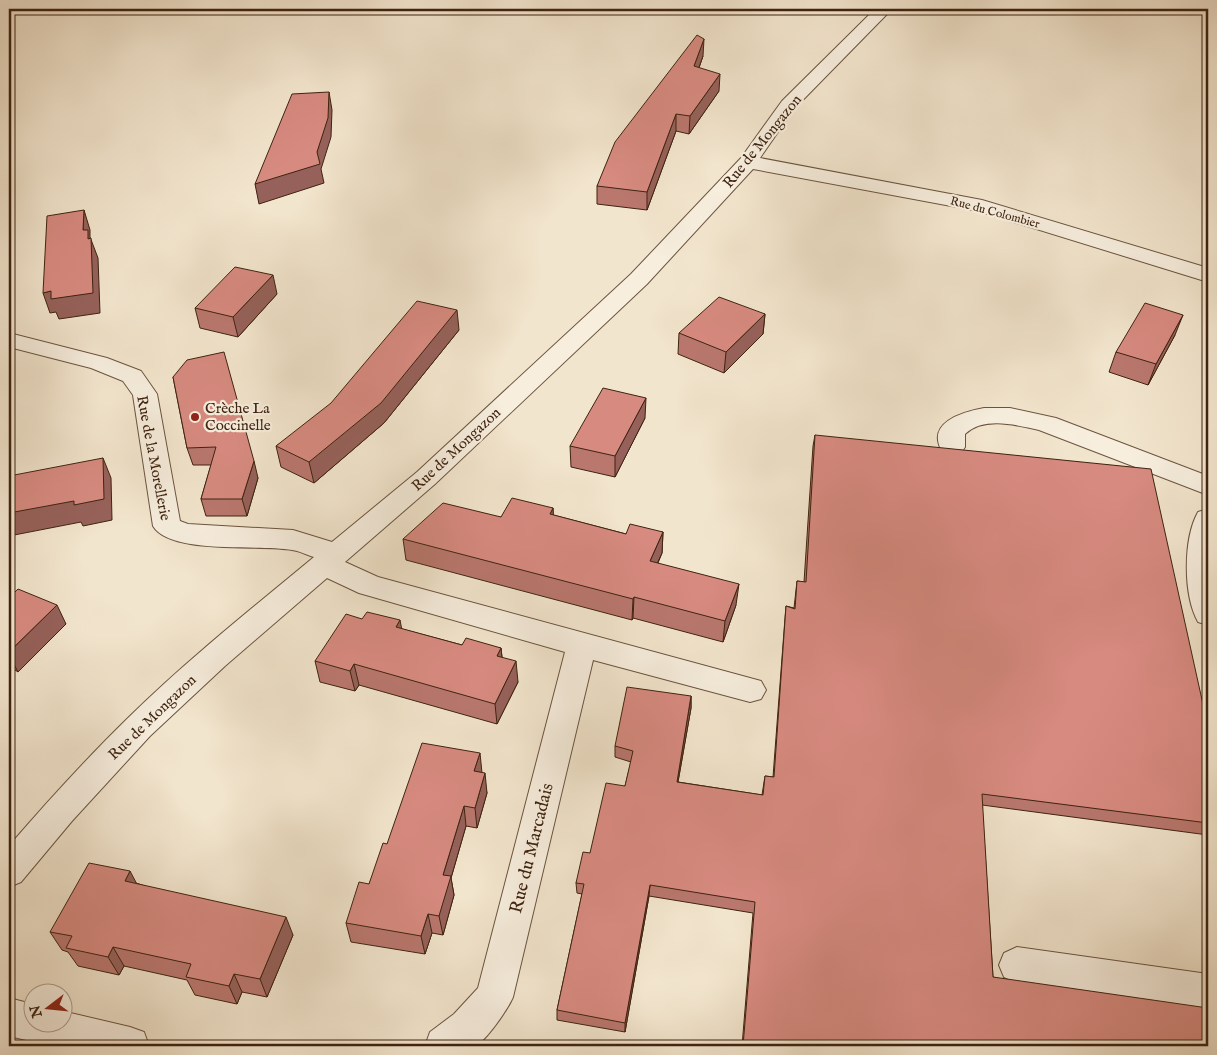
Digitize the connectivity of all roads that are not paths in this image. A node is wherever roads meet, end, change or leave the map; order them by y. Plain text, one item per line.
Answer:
1 (884, 9) edge
2 (748, 162) junction
3 (1208, 274) edge
4 (9, 340) edge
5 (952, 446) dead end
6 (1208, 486) edge
7 (1206, 531) edge
8 (332, 559) junction
9 (1208, 614) edge
10 (582, 645) junction
11 (750, 690) dead end
12 (9, 871) edge
13 (1017, 965) dead end
14 (1208, 992) edge
15 (9, 1017) edge
16 (456, 1043) edge
17 (130, 1046) edge

1 - 2 street, Rue de Mongazon
2 - 3 street, Rue du Colombier
2 - 8 street, Rue de Mongazon
4 - 8 street, Rue de la Morellerie
5 - 6 street
7 - 9 street
8 - 10 street
8 - 12 street, Rue de Mongazon
10 - 11 street
10 - 16 street, Rue du Marcadais
13 - 14 street
15 - 17 street

